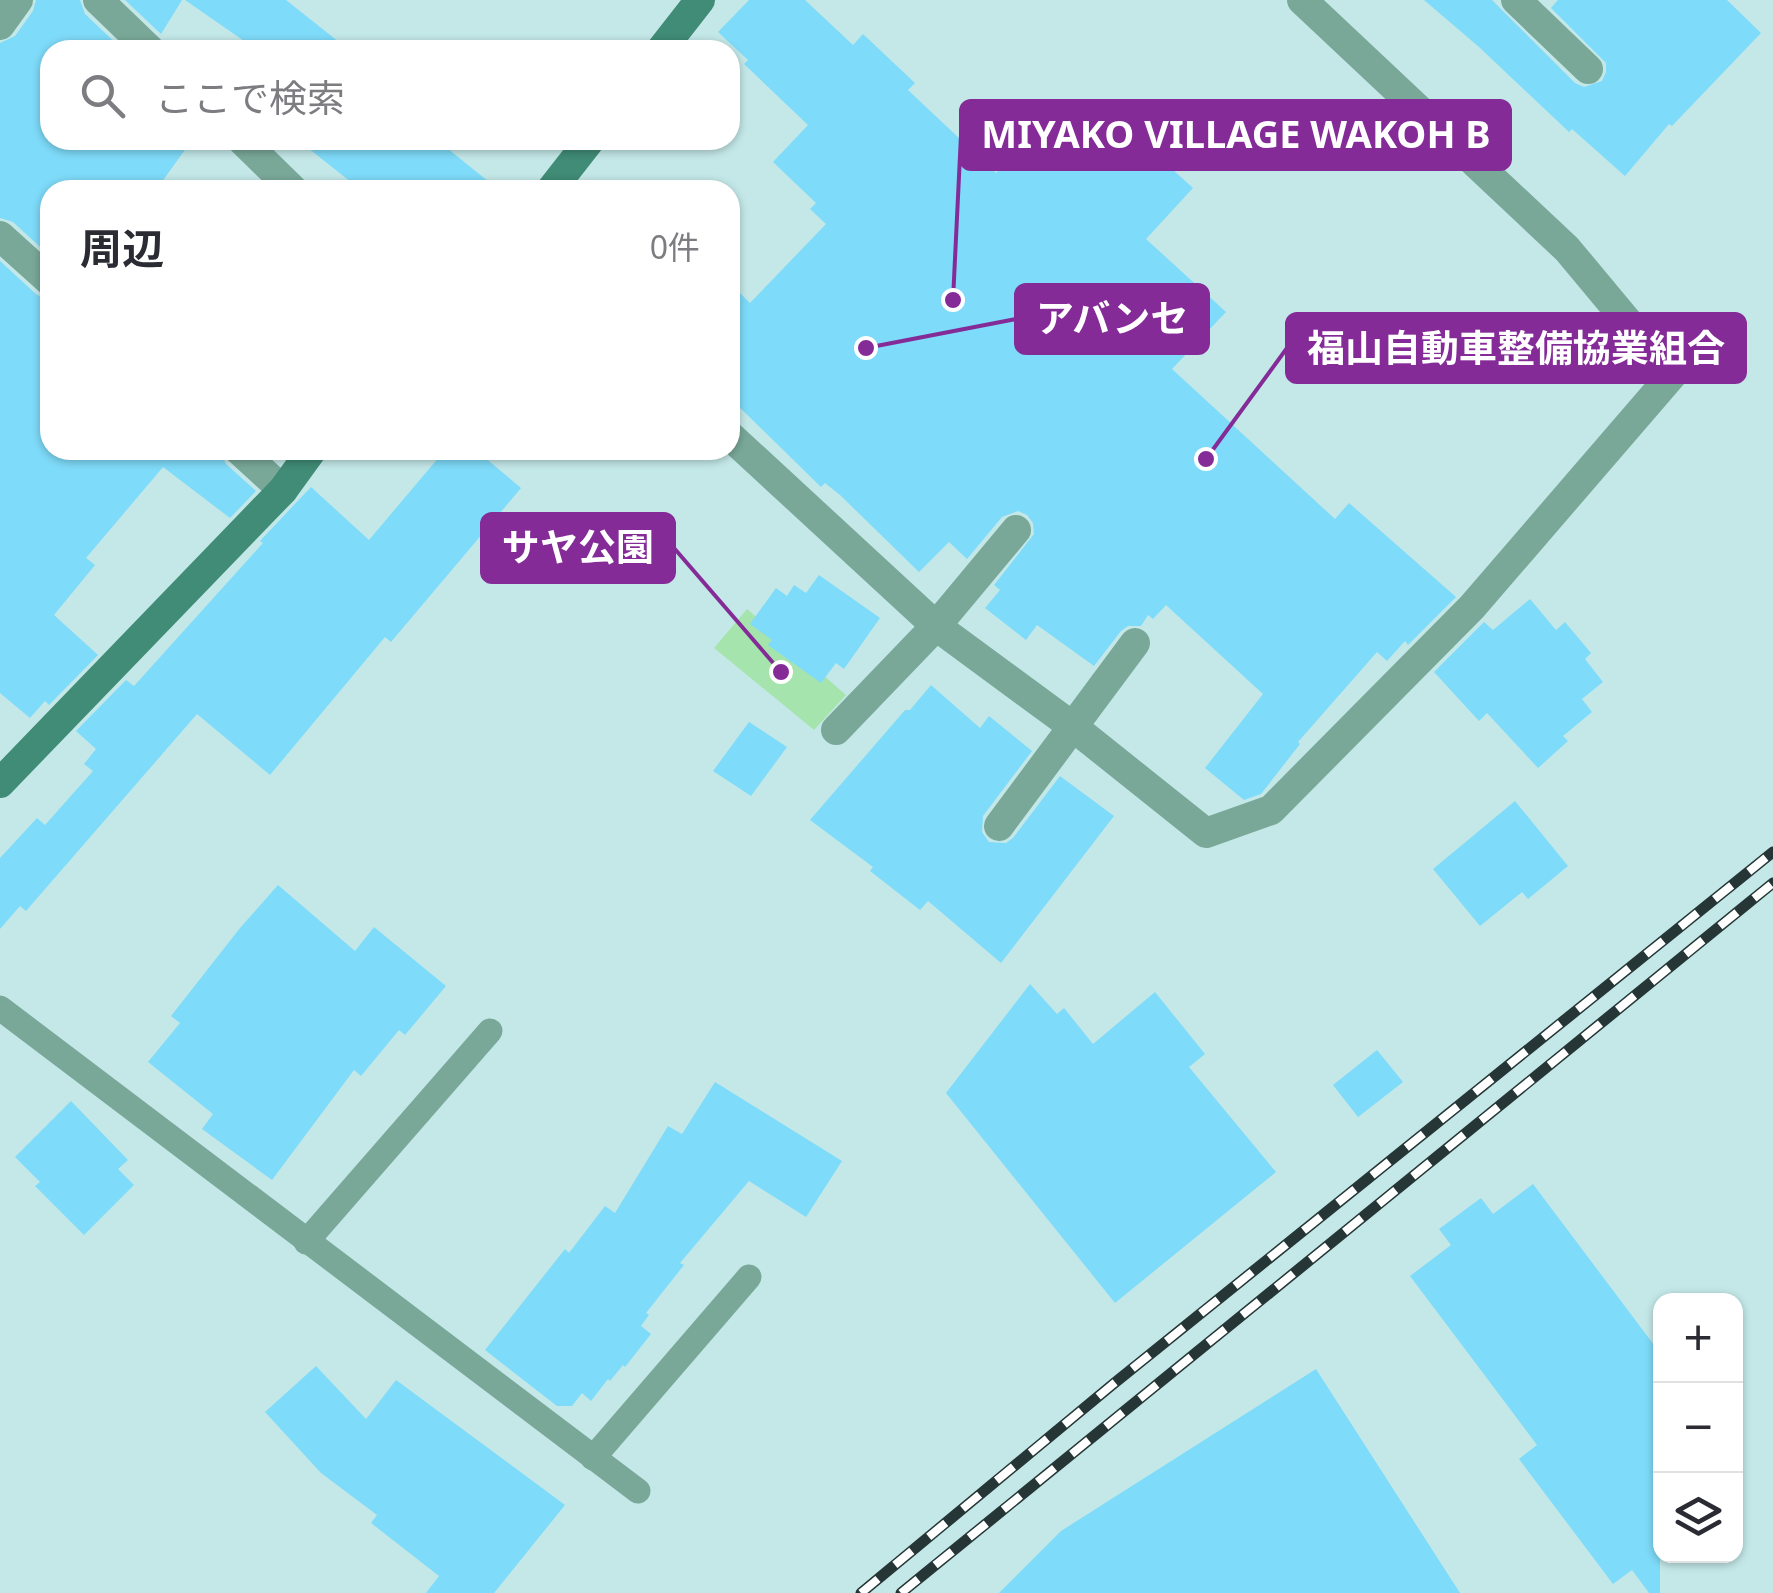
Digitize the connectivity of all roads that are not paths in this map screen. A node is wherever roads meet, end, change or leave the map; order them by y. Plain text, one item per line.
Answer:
1 (18, 0) edge
2 (98, 0) edge
3 (700, 0) edge
4 (1302, 0) edge
5 (1516, 0) edge
6 (0, 25) edge
7 (140, 40) edge
8 (668, 40) edge
9 (1588, 69) dead end
10 (252, 150) edge
11 (582, 150) edge
12 (284, 180) edge
13 (559, 180) edge
14 (0, 236) edge
15 (40, 272) edge
16 (740, 445) edge
17 (250, 460) edge
18 (305, 460) edge
19 (283, 490) junction
20 (1016, 530) dead end
21 (936, 626) junction
22 (1135, 643) dead end
23 (1072, 726) junction
24 (836, 730) dead end
25 (2, 775) edge
26 (999, 826) dead end
27 (0, 1008) edge
28 (490, 1031) dead end
29 (306, 1242) junction
30 (749, 1277) dead end
31 (593, 1458) junction
32 (638, 1491) dead end

1 - 6 street
2 - 7 street
3 - 8 main road
4 - 23 street
5 - 9 street
10 - 12 street
11 - 13 main road
14 - 15 street
16 - 21 street
17 - 19 street
18 - 19 main road
19 - 25 main road
20 - 21 street
21 - 23 street
21 - 24 street
22 - 23 street
23 - 26 street
27 - 29 lane
28 - 29 lane
29 - 31 lane
30 - 31 lane
31 - 32 lane

